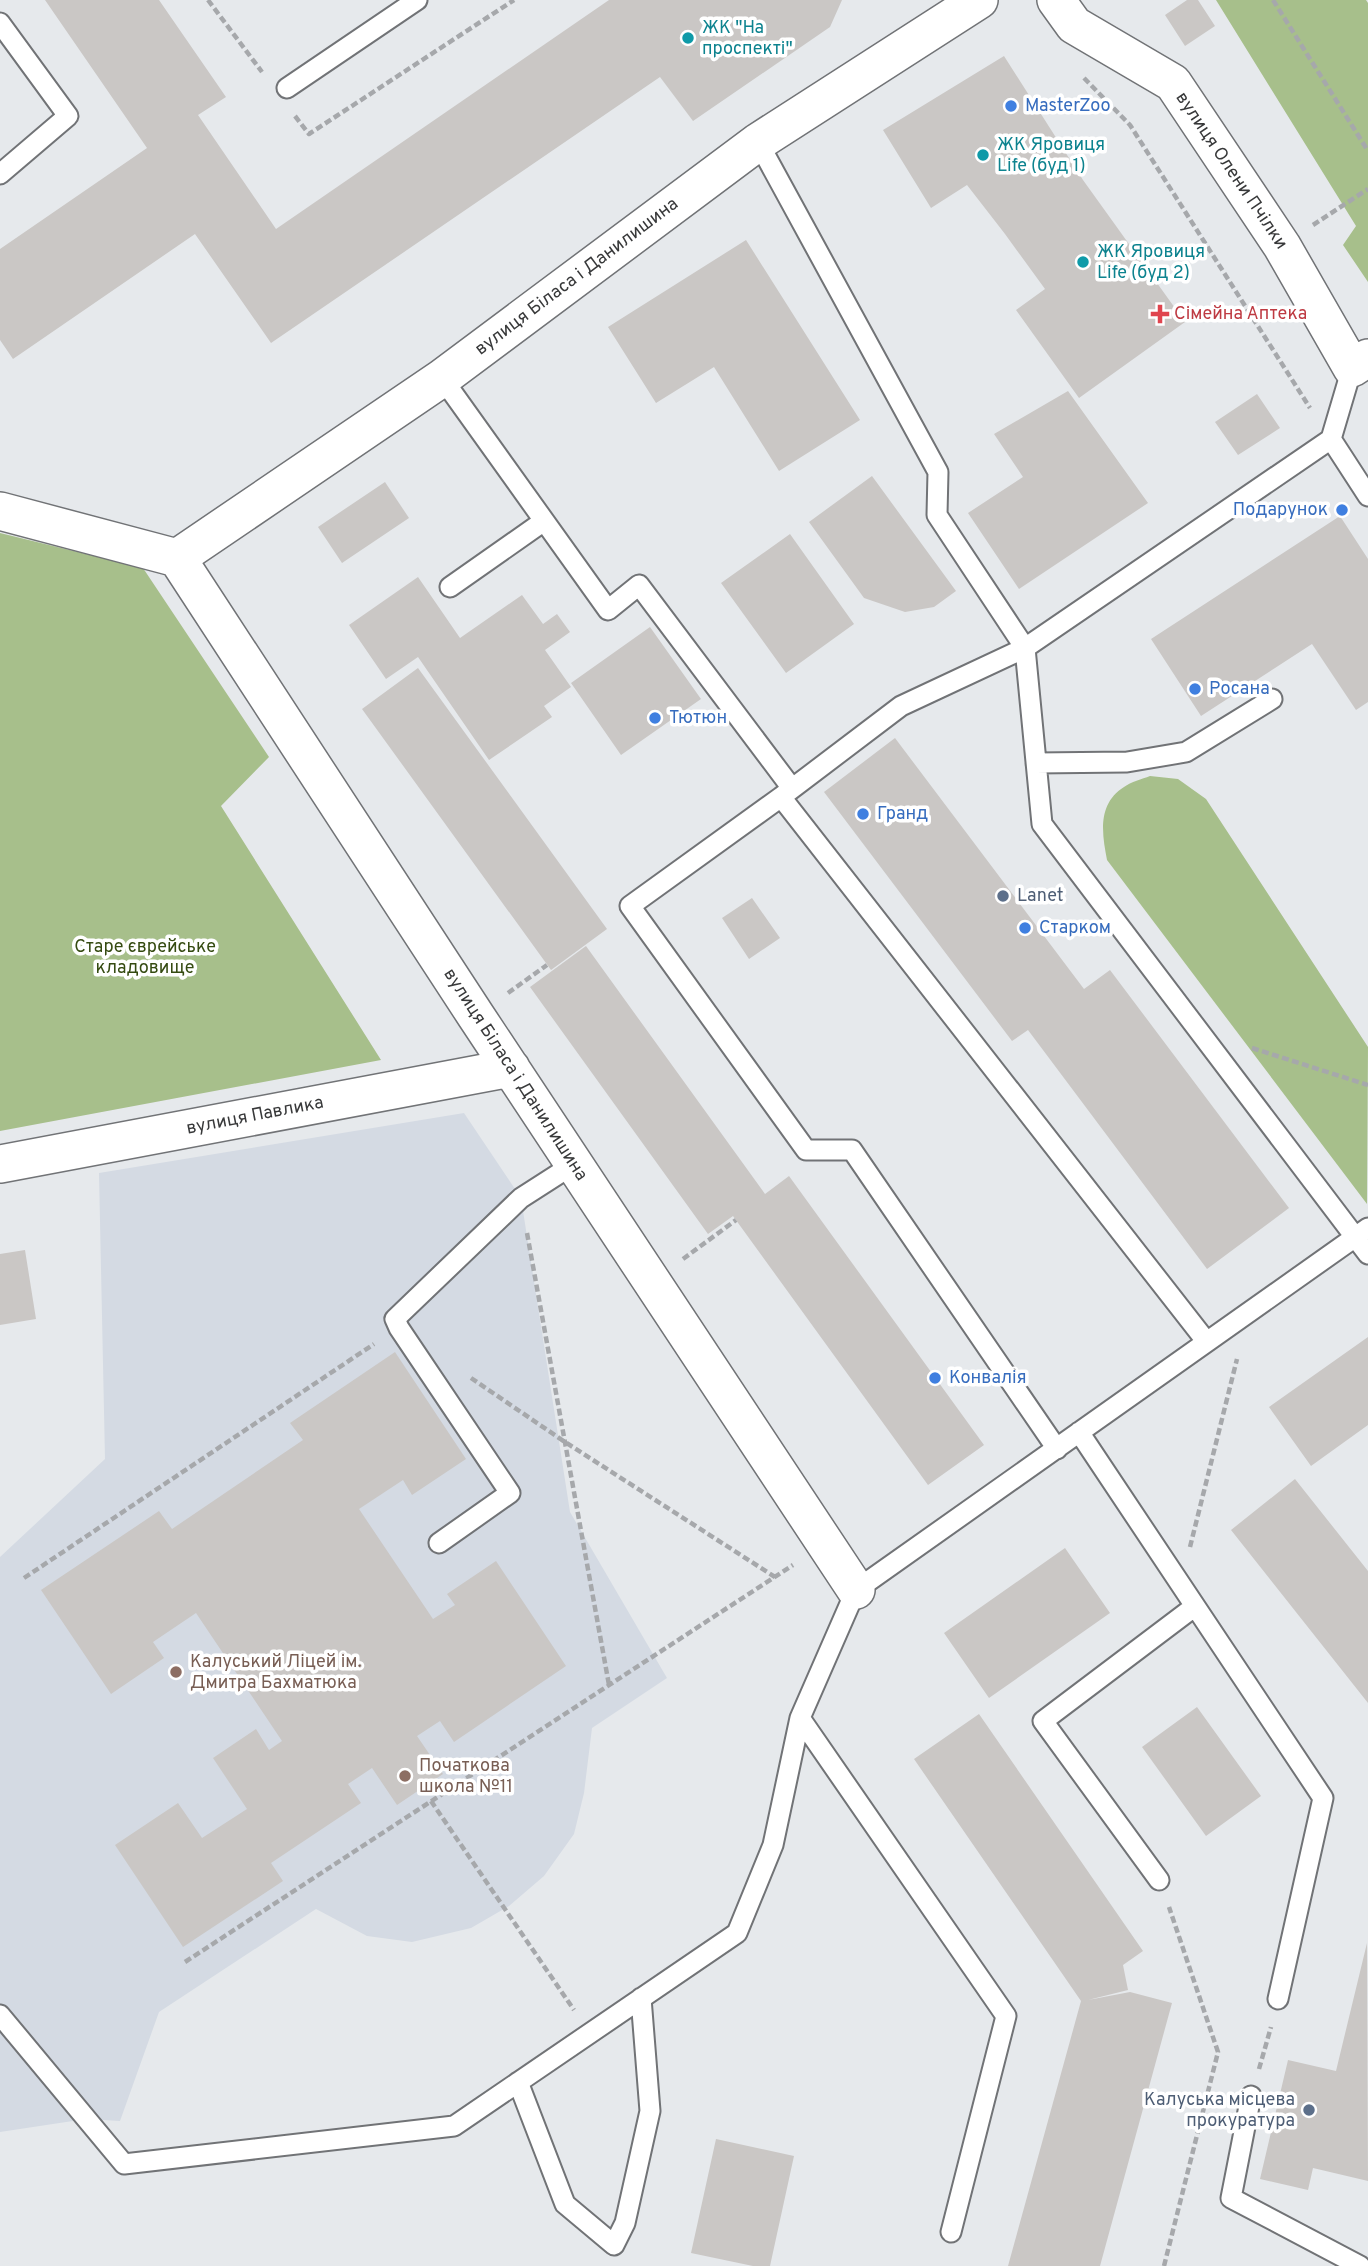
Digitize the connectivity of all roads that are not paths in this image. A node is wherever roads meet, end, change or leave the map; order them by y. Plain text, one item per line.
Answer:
1 (417, 0) edge
2 (979, 0) edge
3 (1056, 0) edge
4 (0, 23) edge
5 (287, 88) dead end
6 (758, 142) junction
7 (0, 174) edge
8 (1360, 363) edge
9 (442, 378) junction
10 (1331, 439) junction
11 (1368, 496) edge
12 (0, 511) edge
13 (544, 521) junction
14 (177, 558) junction
15 (450, 587) dead end
16 (1025, 648) junction
17 (1272, 699) dead end
18 (1036, 762) junction
19 (786, 792) junction
20 (511, 1068) junction
21 (0, 1164) edge
22 (574, 1164) junction
23 (1362, 1233) edge
24 (1368, 1254) edge
25 (1206, 1341) junction
26 (1079, 1432) junction
27 (1057, 1449) junction
28 (439, 1543) dead end
29 (856, 1590) junction
30 (1194, 1607) junction
31 (800, 1718) junction
32 (1159, 1880) road end
33 (641, 1998) junction
34 (1279, 1999) road end
35 (0, 2015) edge
36 (518, 2082) junction
37 (1251, 2096) road end
38 (951, 2232) dead end
39 (1360, 2266) edge

1 - 5 lane
2 - 6 street, вулиця Біласа і Данилишина
3 - 8 street, вулиця Олени Пчілки
4 - 7 lane
6 - 9 street, вулиця Біласа і Данилишина
6 - 16 lane
8 - 10 lane
9 - 13 lane
9 - 14 street, вулиця Біласа і Данилишина
10 - 11 lane
10 - 16 lane
12 - 14 street
13 - 15 lane
13 - 19 lane
14 - 20 street, вулиця Біласа і Данилишина
16 - 18 lane
16 - 19 lane
17 - 18 lane
18 - 23 lane
19 - 25 lane
19 - 27 lane
20 - 21 street, вулиця Павлика
20 - 22 street, вулиця Біласа і Данилишина
22 - 28 lane
22 - 29 street, вулиця Біласа і Данилишина
23 - 24 lane
23 - 25 lane
25 - 26 lane
26 - 27 lane
26 - 30 lane
27 - 29 lane
29 - 31 lane
30 - 32 lane
30 - 34 lane
31 - 33 lane
31 - 38 lane
33 - 36 lane
33 - 36 lane
35 - 36 lane
37 - 39 lane

